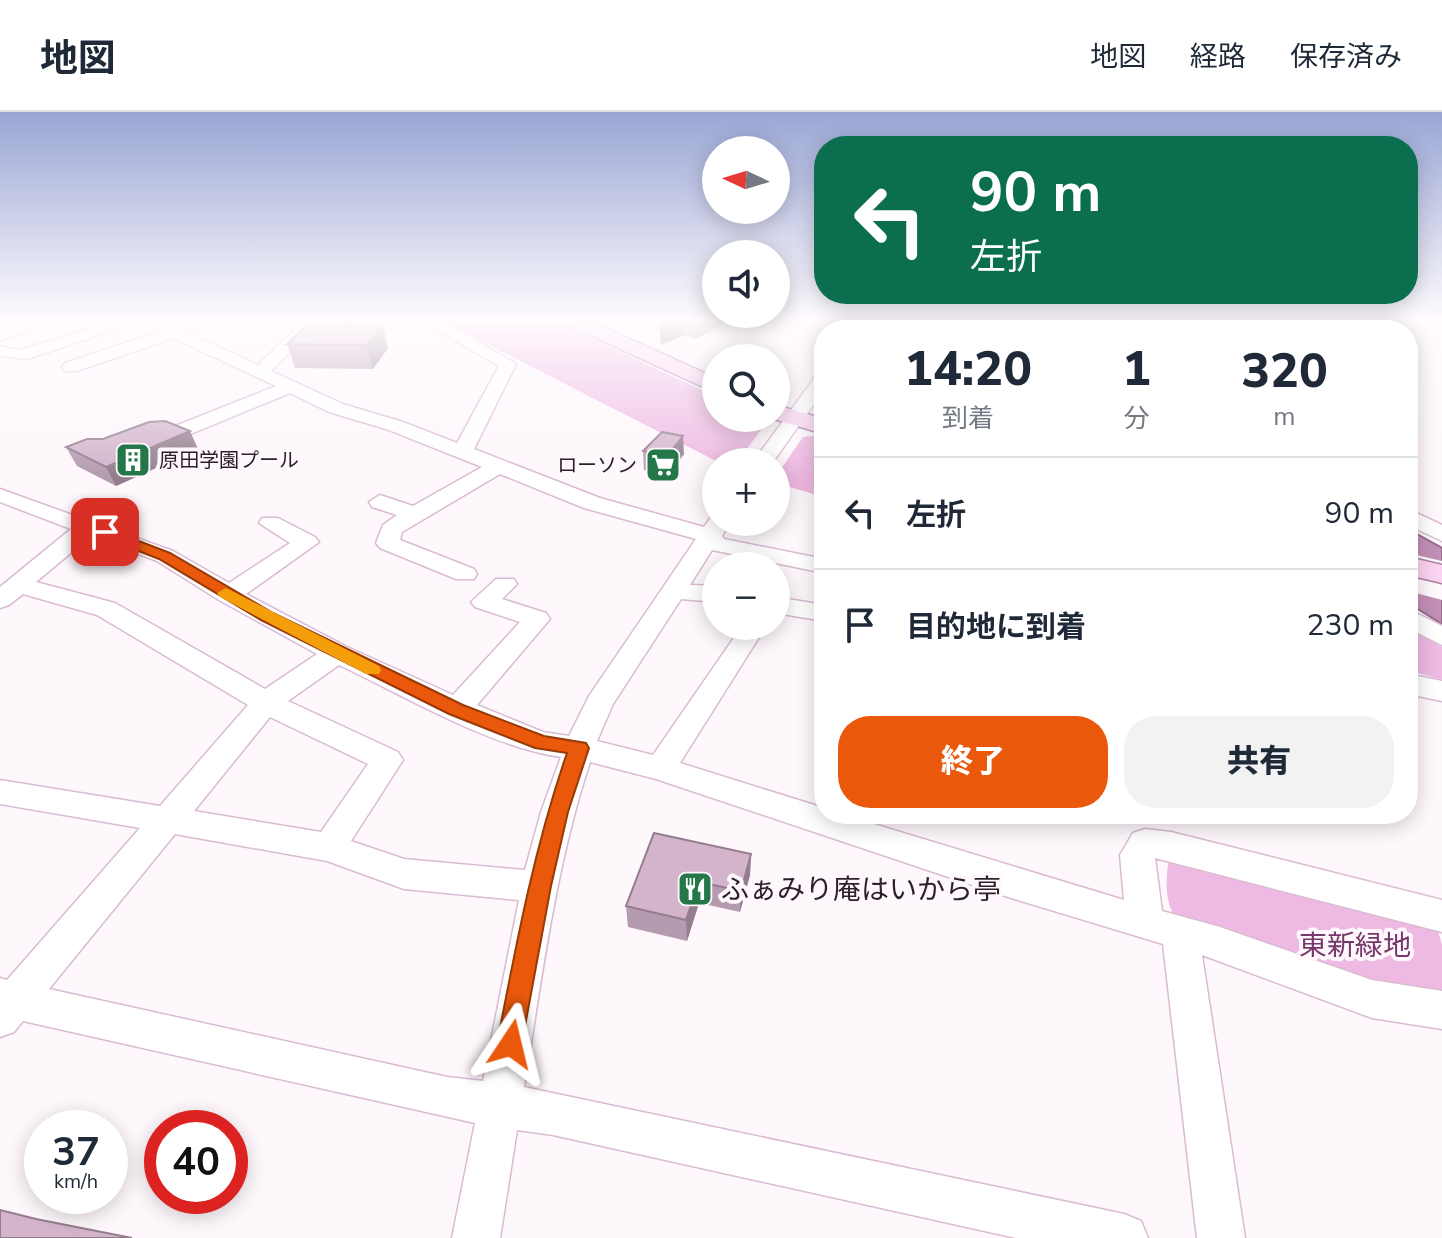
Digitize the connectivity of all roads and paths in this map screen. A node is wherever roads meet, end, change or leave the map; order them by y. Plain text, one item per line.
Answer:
1 (254, 371) edge
2 (262, 371) edge
3 (505, 371) edge
4 (682, 371) edge
5 (259, 373) junction
6 (702, 380) edge
7 (290, 387) junction
8 (814, 391) edge
9 (798, 414) edge
10 (129, 441) edge
11 (773, 448) edge
12 (462, 453) junction
13 (497, 467) junction
14 (0, 495) edge
15 (380, 502) dead end
16 (414, 513) junction
17 (1418, 521) edge
18 (270, 523) dead end
19 (702, 526) edge
20 (88, 527) junction
21 (1442, 534) edge
22 (709, 536) edge
23 (715, 536) edge
24 (814, 564) edge
25 (1418, 568) edge
26 (465, 574) dead end
27 (1442, 574) edge
28 (1418, 581) edge
29 (505, 584) dead end
30 (1442, 587) edge
31 (671, 591) junction
32 (9, 592) edge
33 (702, 593) edge
34 (228, 595) junction
35 (790, 607) edge
36 (814, 611) edge
37 (1418, 623) edge
38 (1442, 637) edge
39 (746, 640) edge
40 (337, 653) junction
41 (1418, 686) edge
42 (1442, 691) edge
43 (266, 703) junction
44 (456, 710) junction
45 (579, 748) junction
46 (660, 768) junction
47 (0, 792) edge
48 (814, 818) edge
49 (169, 819) junction
50 (831, 824) edge
51 (329, 847) junction
52 (539, 886) junction
53 (1442, 916) edge
54 (1162, 927) junction
55 (5, 1005) edge
56 (1442, 1010) edge
57 (499, 1107) junction
58 (476, 1238) edge
59 (1124, 1238) edge
60 (1221, 1238) edge

1 - 5 street
2 - 5 street
3 - 12 street
4 - 6 main road
5 - 7 street
7 - 10 street
7 - 12 street
8 - 9 street
9 - 11 street
12 - 13 street
13 - 16 street
13 - 19 street
14 - 20 street
15 - 16 street
16 - 26 street
17 - 21 street
18 - 34 street
20 - 32 street
20 - 34 street
22 - 31 street
23 - 24 street
25 - 27 main road
28 - 30 main road
29 - 44 street
31 - 33 street
31 - 45 street
32 - 43 street
34 - 40 street
35 - 36 street
37 - 38 street
39 - 46 street
40 - 43 street
40 - 44 street
41 - 42 street
43 - 49 street
43 - 51 street
44 - 45 street
45 - 46 street
45 - 52 street
46 - 48 street
47 - 49 street
49 - 51 street
49 - 55 street
50 - 54 street
51 - 52 street
52 - 57 street
53 - 54 street
54 - 56 street
54 - 60 street
55 - 57 street
57 - 58 street
57 - 59 street

